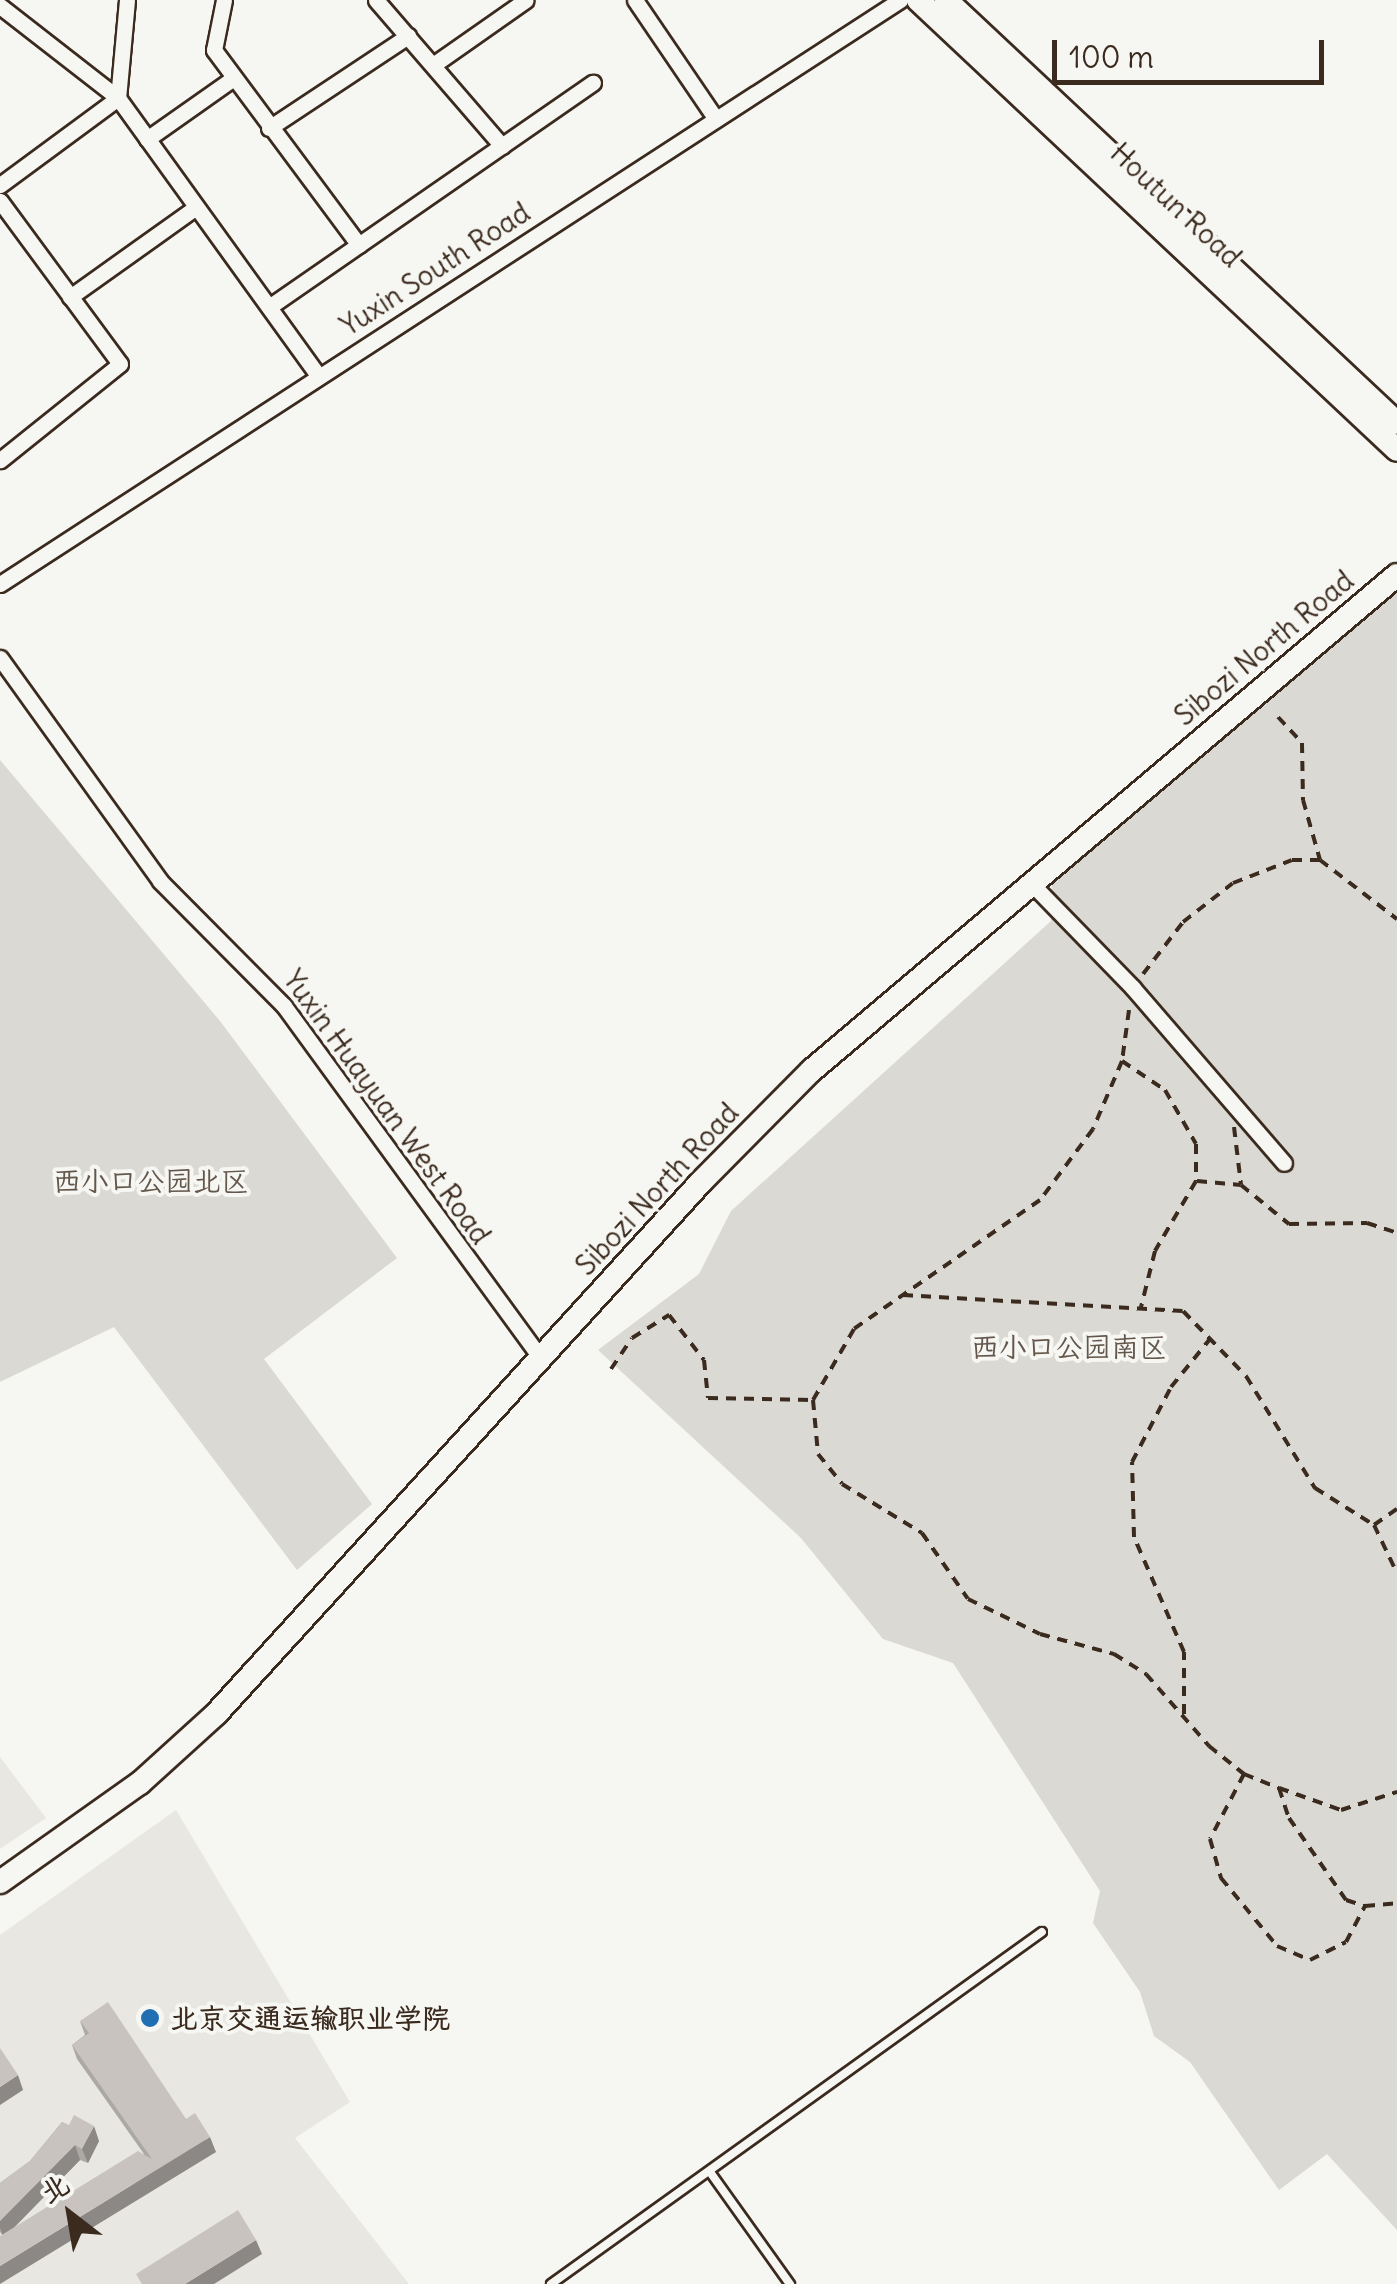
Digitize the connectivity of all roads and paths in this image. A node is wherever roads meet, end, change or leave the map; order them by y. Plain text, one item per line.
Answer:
1 (127, 0) edge
2 (224, 0) edge
3 (376, 0) edge
4 (526, 0) edge
5 (635, 0) edge
6 (900, 0) edge
7 (918, 0) edge
8 (946, 0) edge
9 (0, 6) edge
10 (408, 36) junction
11 (432, 65) junction
12 (232, 79) junction
13 (593, 84) dead end
14 (118, 98) junction
15 (716, 118) junction
16 (270, 128) junction
17 (147, 139) junction
18 (502, 146) junction
19 (0, 185) edge
20 (0, 200) edge
21 (196, 207) junction
22 (359, 246) junction
23 (70, 297) junction
24 (269, 308) junction
25 (317, 374) junction
26 (1397, 423) edge
27 (1397, 450) edge
28 (0, 460) edge
29 (1397, 575) edge
30 (0, 584) edge
31 (0, 658) edge
32 (1278, 717) dead end
33 (1320, 860) junction
34 (1031, 883) junction
35 (1397, 919) edge
36 (1133, 988) junction
37 (1122, 1061) junction
38 (1242, 1115) junction
39 (1284, 1163) dead end
40 (1196, 1181) junction
41 (1242, 1185) junction
42 (1397, 1232) edge
43 (902, 1295) junction
44 (1141, 1306) junction
45 (1210, 1338) junction
46 (541, 1358) junction
47 (610, 1368) dead end
48 (813, 1400) junction
49 (1397, 1509) edge
50 (1374, 1525) junction
51 (1397, 1573) edge
52 (1184, 1714) junction
53 (1244, 1774) junction
54 (1279, 1788) junction
55 (1397, 1792) edge
56 (0, 1882) edge
57 (1397, 1903) edge
58 (1365, 1906) junction
59 (1042, 1932) dead end
60 (710, 2172) junction
61 (552, 2284) edge
62 (790, 2284) edge

1 - 14 street
2 - 12 street
3 - 10 street
4 - 11 street
5 - 15 street
6 - 15 street, Yuxin South Road
7 - 27 street, Houtun Road
8 - 26 street, Houtun Road
9 - 14 street
10 - 11 street
10 - 16 street
11 - 18 street
12 - 16 street
12 - 17 street
13 - 18 street
14 - 17 street
14 - 19 street
15 - 25 street, Yuxin South Road
16 - 22 street
17 - 21 street
18 - 22 street
20 - 23 street
21 - 23 street
21 - 24 street
22 - 24 street
23 - 28 street
24 - 25 street
25 - 30 street, Yuxin South Road
29 - 34 street, Sibozi North Road
31 - 46 street, Yuxin Huayuan West Road
32 - 33 path
33 - 35 path
33 - 36 path
34 - 36 street
34 - 46 street, Sibozi North Road
36 - 37 path
36 - 38 street
37 - 40 path
37 - 43 path
38 - 39 street
38 - 41 path
40 - 41 path
40 - 44 path
41 - 42 path
43 - 44 path
43 - 48 path
44 - 45 path
45 - 50 path
45 - 52 path
46 - 56 street, Sibozi North Road
47 - 48 path
48 - 52 path
49 - 50 path
50 - 51 path
52 - 53 path
53 - 54 path
53 - 58 path
54 - 55 path
54 - 58 path
57 - 58 path
59 - 60 lane
60 - 61 lane
60 - 62 lane

